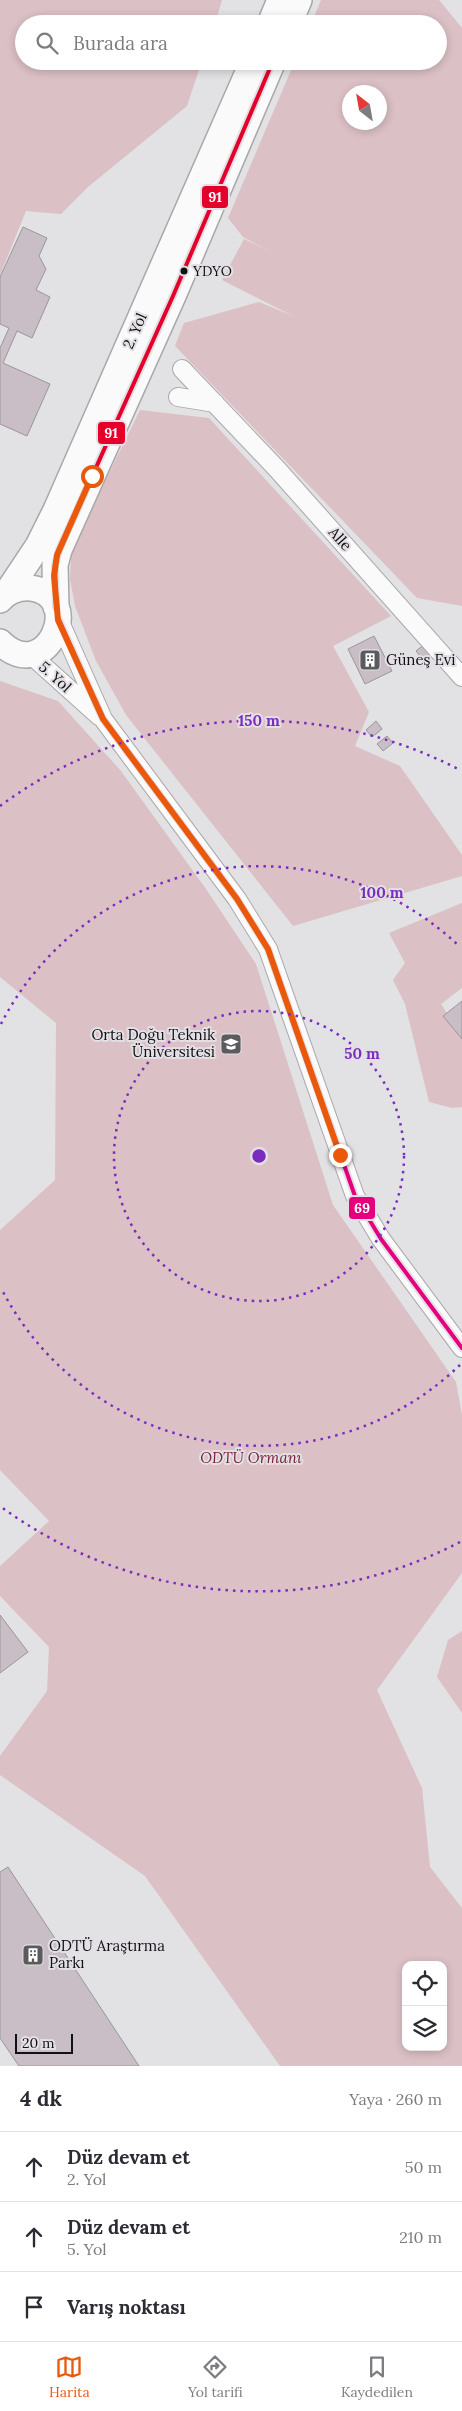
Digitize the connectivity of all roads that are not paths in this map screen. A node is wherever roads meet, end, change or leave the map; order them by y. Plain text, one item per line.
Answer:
1 (251, 70) edge
2 (269, 70) edge
3 (192, 228) junction
4 (143, 337) junction
5 (185, 376) dead end
6 (178, 398) dead end
7 (215, 403) junction
8 (3, 597) edge
9 (57, 614) junction
10 (11, 652) edge
11 (462, 677) edge
12 (103, 719) junction
13 (462, 1348) edge

1 - 3 street, 2. Yol
2 - 3 street, 2. Yol
3 - 4 street, 2. Yol
4 - 8 street, 2. Yol
4 - 9 street, 2. Yol
5 - 7 street, Alle
6 - 7 street
7 - 11 street, Alle
8 - 9 street, 2. Yol
9 - 10 street, 2. Yol
9 - 12 street, 5. Yol
10 - 12 street, 5. Yol
12 - 13 street, 5. Yol

